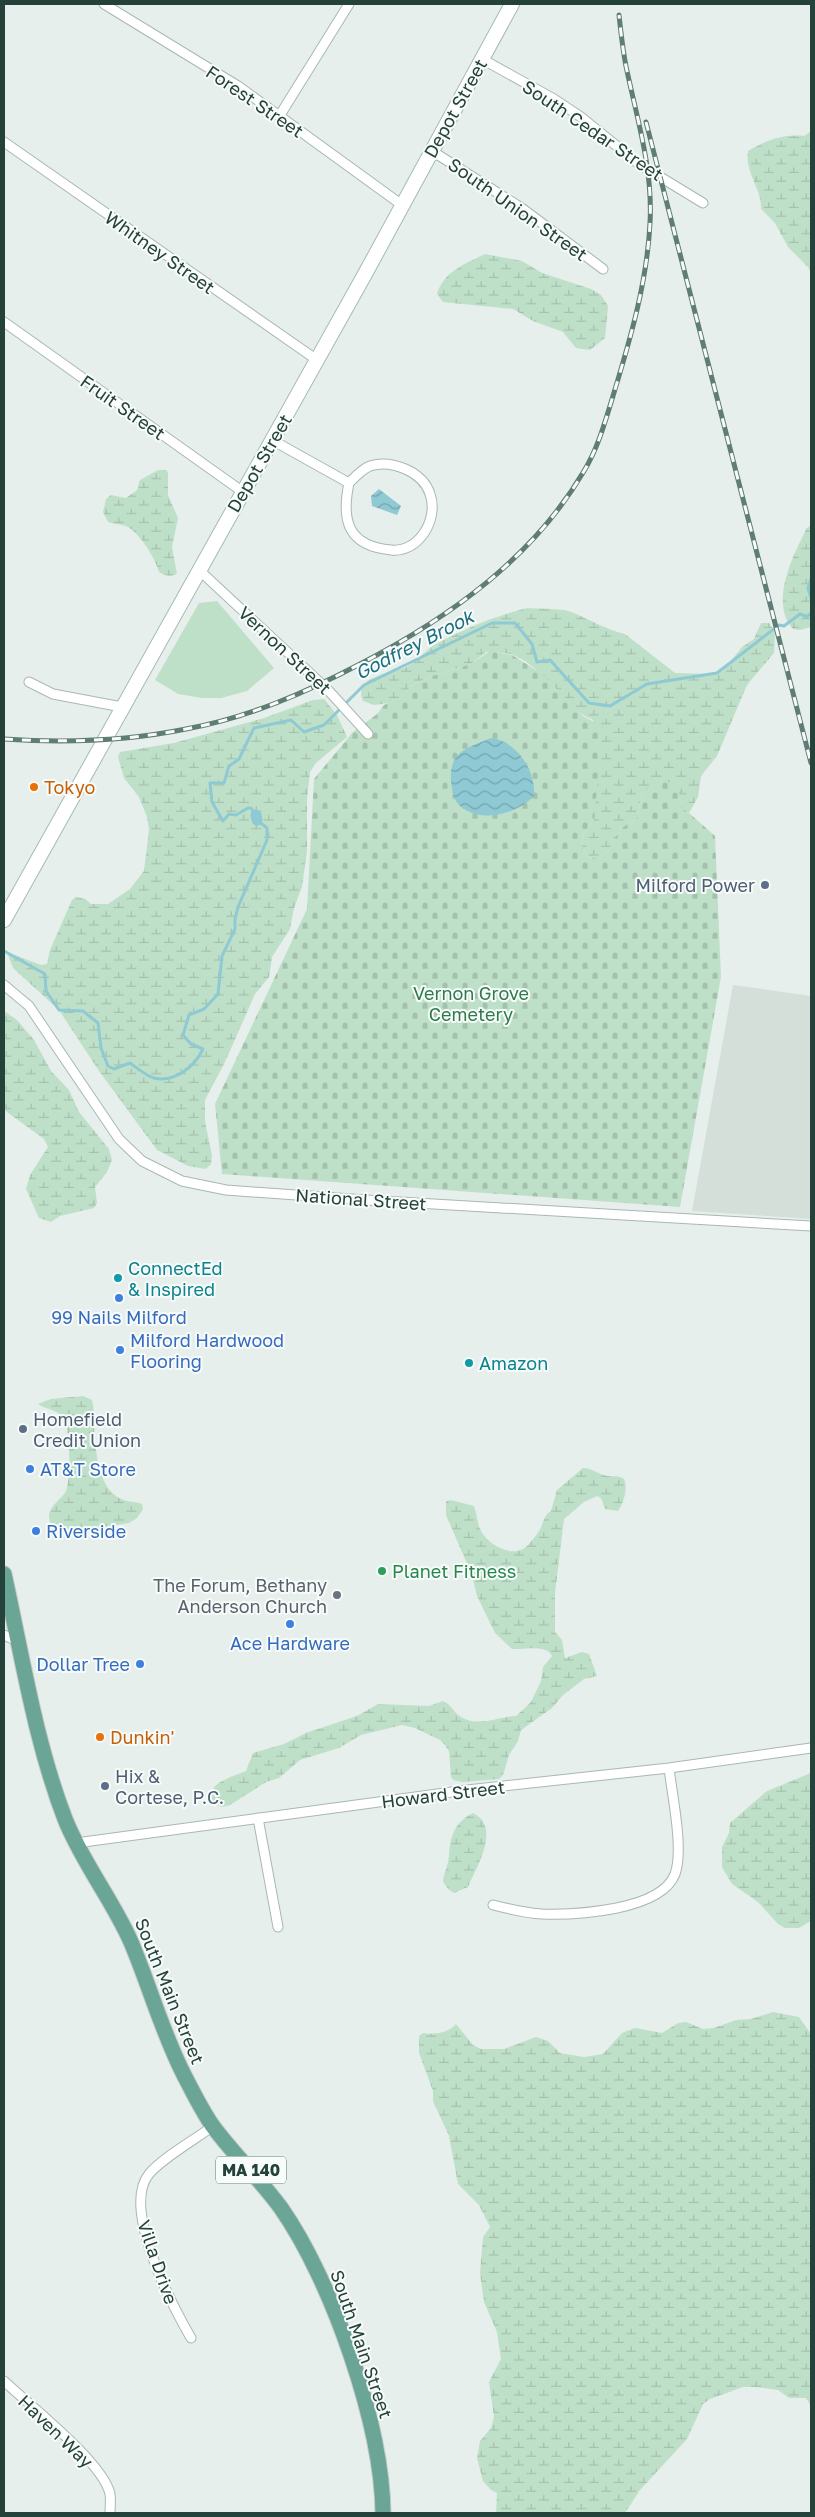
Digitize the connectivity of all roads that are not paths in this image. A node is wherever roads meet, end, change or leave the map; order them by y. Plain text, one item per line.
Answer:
1 (104, 4) edge
2 (349, 4) edge
3 (512, 4) edge
4 (482, 59) junction
5 (280, 115) junction
6 (4, 142) edge
7 (432, 151) junction
8 (703, 203) dead end
9 (402, 205) junction
10 (603, 269) dead end
11 (4, 322) edge
12 (317, 360) junction
13 (272, 440) junction
14 (349, 483) junction
15 (243, 492) junction
16 (199, 570) junction
17 (29, 682) dead end
18 (122, 707) junction
19 (368, 734) dead end
20 (4, 920) edge
21 (4, 985) edge
22 (811, 1226) edge
23 (4, 1574) edge
24 (4, 1635) edge
25 (19, 1642) junction
26 (811, 1748) edge
27 (668, 1768) junction
28 (258, 1818) junction
29 (76, 1843) junction
30 (493, 1905) dead end
31 (278, 1927) dead end
32 (213, 2126) junction
33 (190, 2338) dead end
34 (4, 2381) edge
35 (110, 2513) edge
36 (383, 2513) edge

1 - 5 street, Forest Street
2 - 5 street
3 - 4 main road, Depot Street
4 - 7 main road, Depot Street
4 - 8 street, South Cedar Street
5 - 9 street, Forest Street
6 - 12 street, Whitney Street
7 - 9 main road, Depot Street
7 - 10 street, South Union Street
9 - 12 main road, Depot Street
11 - 15 street, Fruit Street
12 - 13 main road, Depot Street
13 - 14 street
13 - 15 main road, Depot Street
14 - 14 street
15 - 16 main road, Depot Street
16 - 18 main road, Depot Street
16 - 19 street, Vernon Street
17 - 18 street
18 - 20 main road, Depot Street
21 - 22 street, National Street
23 - 25 main road, South Main Street / MA 140
24 - 25 street
25 - 29 main road, South Main Street / MA 140
26 - 27 street, Howard Street
27 - 28 street, Howard Street
27 - 30 street
28 - 29 street, Howard Street
28 - 31 street
29 - 32 main road, South Main Street / MA 140
32 - 33 street, Villa Drive
32 - 36 main road, South Main Street / MA 140
34 - 35 street, Haven Way

